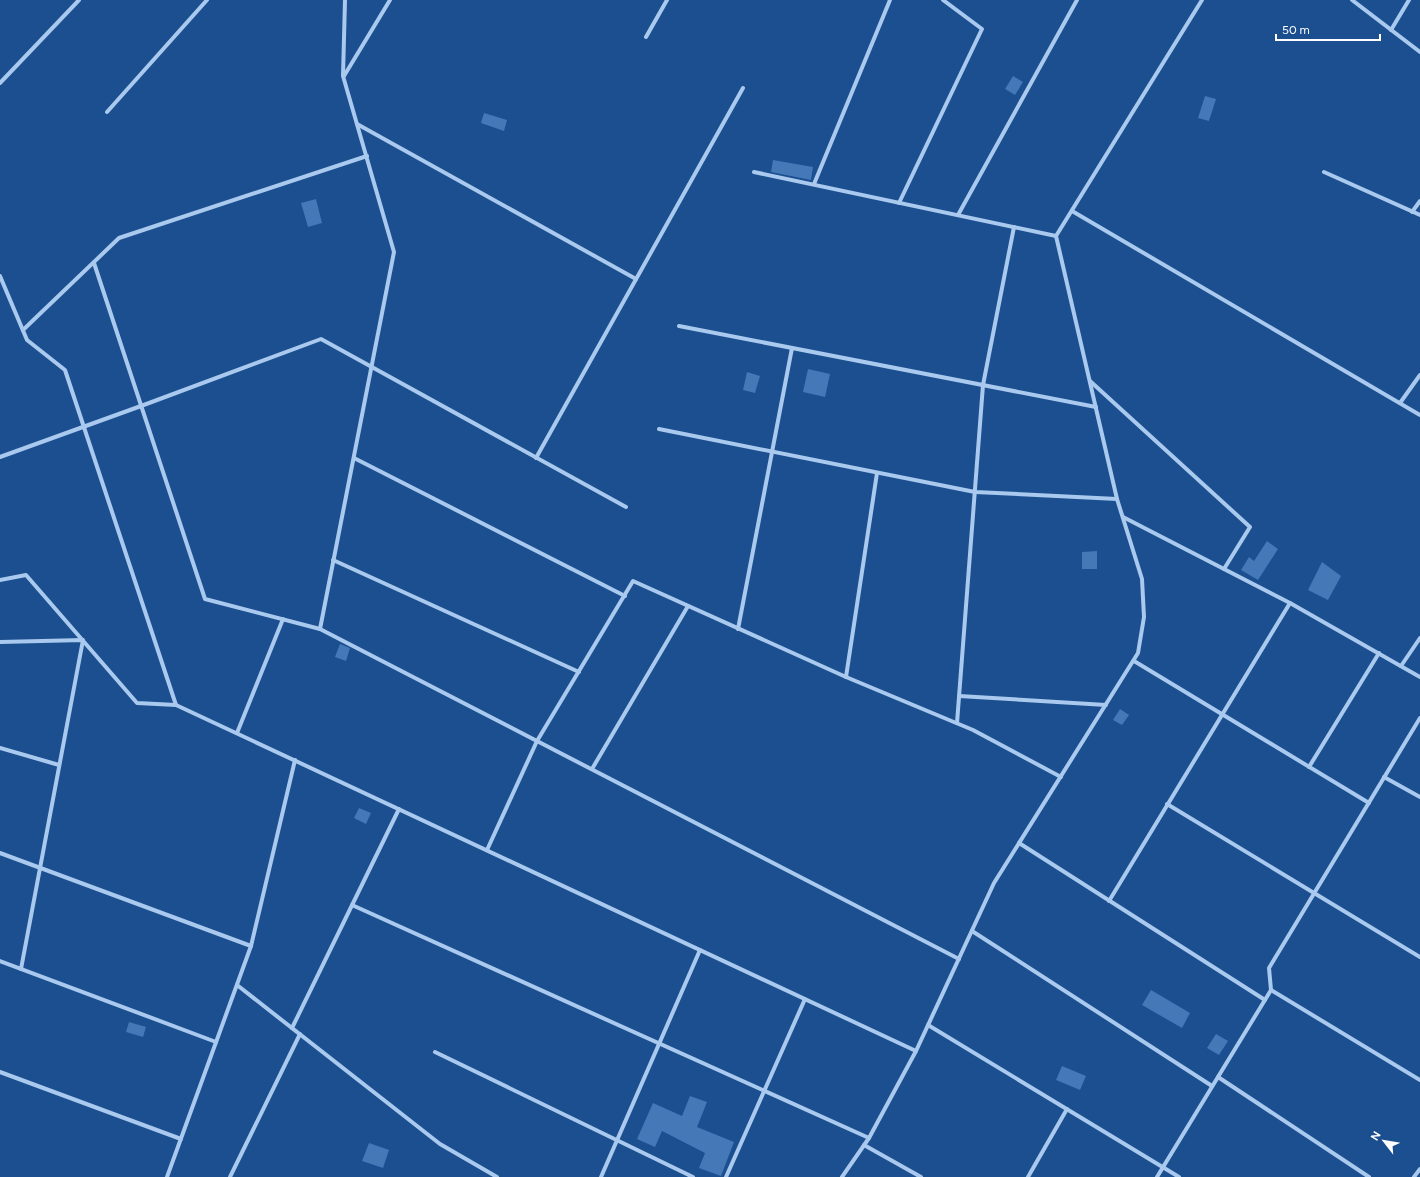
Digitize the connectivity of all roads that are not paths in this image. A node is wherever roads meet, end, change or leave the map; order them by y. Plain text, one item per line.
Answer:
1 (79, 0) edge
2 (207, 0) edge
3 (346, 0) edge
4 (390, 0) edge
5 (667, 0) edge
6 (890, 0) edge
7 (943, 0) edge
8 (1077, 0) edge
9 (1202, 0) edge
10 (1352, 0) edge
11 (1408, 0) edge
12 (1391, 30) junction
13 (646, 37) dead end
14 (1420, 52) edge
15 (343, 76) junction
16 (0, 83) edge
17 (743, 88) dead end
18 (107, 112) dead end
19 (357, 124) junction
20 (367, 156) junction
21 (754, 172) dead end
22 (1324, 172) dead end
23 (814, 184) junction
24 (1420, 201) edge
25 (899, 203) junction
26 (1072, 211) junction
27 (1412, 212) junction
28 (958, 215) junction
29 (1420, 215) edge
30 (1014, 227) junction
31 (1056, 236) junction
32 (94, 263) junction
33 (0, 276) edge
34 (636, 279) junction
35 (679, 326) dead end
36 (23, 330) junction
37 (792, 348) junction
38 (372, 367) junction
39 (1420, 375) edge
40 (1090, 381) junction
41 (983, 385) junction
42 (1400, 403) junction
43 (141, 406) junction
44 (1096, 406) junction
45 (1420, 415) edge
46 (84, 427) junction
47 (659, 428) dead end
48 (772, 452) junction
49 (0, 457) edge
50 (354, 458) junction
51 (536, 458) junction
52 (876, 473) junction
53 (975, 492) junction
54 (1117, 499) junction
55 (626, 507) dead end
56 (1123, 517) junction
57 (333, 560) junction
58 (1224, 569) junction
59 (0, 580) edge
60 (625, 596) junction
61 (1290, 603) junction
62 (688, 606) junction
63 (283, 619) junction
64 (320, 629) junction
65 (738, 629) junction
66 (1420, 638) edge
67 (83, 640) junction
68 (0, 642) edge
69 (1379, 653) junction
70 (1134, 661) junction
71 (1401, 666) junction
72 (579, 672) junction
73 (846, 677) junction
74 (1420, 677) edge
75 (959, 696) junction
76 (176, 705) junction
77 (1106, 705) junction
78 (1222, 714) junction
79 (1420, 718) edge
80 (957, 723) junction
81 (237, 733) junction
82 (537, 741) junction
83 (0, 748) edge
84 (295, 760) junction
85 (59, 765) junction
86 (1309, 767) junction
87 (592, 769) junction
88 (1061, 777) junction
89 (1384, 777) junction
90 (1420, 797) edge
91 (1369, 803) junction
92 (1167, 804) junction
93 (399, 809) junction
94 (1019, 843) junction
95 (487, 850) junction
96 (0, 853) edge
97 (40, 868) junction
98 (1314, 893) junction
99 (1109, 901) junction
100 (352, 905) junction
101 (972, 931) junction
102 (251, 946) junction
103 (700, 950) junction
104 (1420, 957) edge
105 (959, 959) junction
106 (0, 961) edge
107 (21, 969) junction
108 (237, 985) junction
109 (1271, 990) junction
110 (805, 999) junction
111 (1265, 1000) junction
112 (928, 1025) junction
113 (292, 1028) junction
114 (300, 1034) junction
115 (216, 1042) junction
116 (659, 1044) junction
117 (916, 1051) junction
118 (435, 1052) dead end
119 (0, 1072) edge
120 (1218, 1077) junction
121 (1420, 1080) edge
122 (1212, 1086) junction
123 (764, 1091) junction
124 (1067, 1108) junction
125 (869, 1138) junction
126 (181, 1139) junction
127 (617, 1140) junction
128 (864, 1145) junction
129 (1163, 1166) junction
130 (1420, 1169) edge
131 (167, 1177) edge
132 (230, 1177) edge
133 (497, 1177) edge
134 (601, 1177) edge
135 (693, 1177) edge
136 (726, 1177) edge
137 (842, 1177) edge
138 (921, 1177) edge
139 (1028, 1177) edge
140 (1157, 1177) edge
141 (1180, 1177) edge
142 (1369, 1177) edge
143 (1414, 1177) edge

1 - 16 street
2 - 18 street
3 - 15 street
4 - 15 street
5 - 13 street
6 - 23 street
7 - 25 street
8 - 28 street
9 - 26 street
10 - 12 street
11 - 12 street
12 - 14 street
15 - 19 street
17 - 34 street
19 - 20 street
19 - 34 street
20 - 32 street
20 - 38 street
21 - 23 street
22 - 27 street
23 - 25 street
24 - 27 street
25 - 28 street
26 - 31 street
26 - 42 street
27 - 29 street
28 - 30 street
30 - 31 street
30 - 41 street
31 - 40 street
32 - 36 street
32 - 43 street
33 - 36 street
34 - 51 street
35 - 37 street
36 - 46 street
37 - 41 street
37 - 48 street
38 - 43 street
38 - 50 street
38 - 51 street
39 - 42 street
40 - 44 street
40 - 58 street
41 - 44 street
41 - 53 street
42 - 45 street
43 - 46 street
43 - 63 street
44 - 54 street
46 - 49 street
46 - 76 street
47 - 48 street
48 - 52 street
48 - 65 street
50 - 57 street
50 - 60 street
51 - 55 street
52 - 53 street
52 - 73 street
53 - 54 street
53 - 75 street
54 - 56 street
56 - 58 street
56 - 70 street
57 - 64 street
57 - 72 street
58 - 61 street
59 - 67 street
60 - 62 street
60 - 72 street
61 - 69 street
61 - 78 street
62 - 65 street
62 - 87 street
63 - 64 street
63 - 81 street
64 - 82 street
65 - 73 street
66 - 71 street
67 - 68 street
67 - 76 street
67 - 85 street
69 - 71 street
69 - 86 street
70 - 77 street
70 - 78 street
71 - 74 street
72 - 82 street
73 - 80 street
75 - 77 street
75 - 80 street
76 - 81 street
77 - 88 street
78 - 86 street
78 - 92 street
79 - 89 street
80 - 88 street
81 - 84 street
82 - 87 street
82 - 95 street
83 - 85 street
84 - 93 street
84 - 102 street
85 - 97 street
86 - 91 street
87 - 105 street
88 - 94 street
89 - 90 street
89 - 91 street
91 - 98 street
92 - 98 street
92 - 99 street
93 - 95 street
93 - 100 street
94 - 99 street
94 - 101 street
95 - 103 street
96 - 97 street
97 - 102 street
97 - 107 street
98 - 104 street
98 - 109 street
99 - 111 street
100 - 113 street
100 - 116 street
101 - 105 street
101 - 122 street
102 - 108 street
103 - 110 street
103 - 116 street
105 - 112 street
106 - 107 street
107 - 115 street
108 - 113 street
108 - 115 street
109 - 111 street
109 - 121 street
110 - 117 street
110 - 123 street
111 - 120 street
112 - 117 street
112 - 124 street
113 - 114 street
114 - 132 street
114 - 133 street
115 - 126 street
116 - 123 street
116 - 127 street
117 - 125 street
118 - 127 street
119 - 126 street
120 - 122 street
120 - 142 street
122 - 129 street
123 - 125 street
123 - 136 street
124 - 129 street
124 - 139 street
125 - 128 street
126 - 131 street
127 - 134 street
127 - 135 street
128 - 137 street
128 - 138 street
129 - 140 street
129 - 141 street
130 - 143 street

